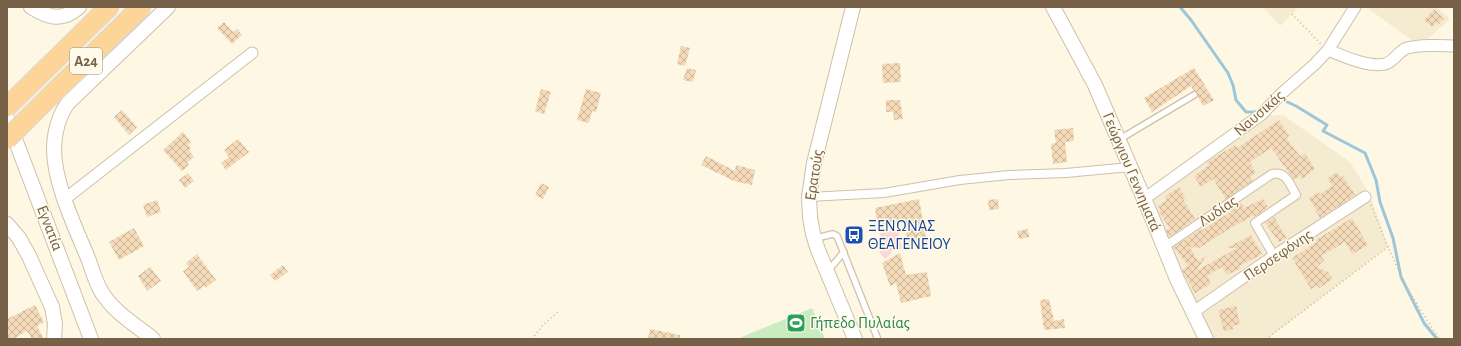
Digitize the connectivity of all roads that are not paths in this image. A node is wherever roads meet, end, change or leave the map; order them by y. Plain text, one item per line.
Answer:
1 (31, 7) edge
2 (79, 7) edge
3 (109, 7) edge
4 (141, 7) edge
5 (168, 7) edge
6 (853, 7) edge
7 (1053, 7) edge
8 (1355, 7) edge
9 (1454, 46) edge
10 (1328, 50) junction
11 (252, 53) dead end
12 (1194, 95) dead end
13 (7, 107) edge
14 (7, 118) edge
15 (7, 139) edge
16 (1119, 139) junction
17 (1130, 167) junction
18 (809, 197) junction
19 (1365, 197) road end
20 (65, 199) junction
21 (1144, 199) junction
22 (7, 224) edge
23 (814, 239) junction
24 (1164, 247) junction
25 (844, 252) junction
26 (1274, 256) junction
27 (827, 272) junction
28 (1192, 313) junction
29 (877, 337) dead end
30 (54, 339) edge
31 (91, 339) edge
32 (153, 339) edge
33 (855, 339) edge
34 (1206, 339) edge

1 - 2 street
3 - 13 highway, Α24
4 - 15 highway, Α24, bridge
5 - 20 street
6 - 18 street, Ερατούς
7 - 16 street, Γεώργιου Γεννηματά
8 - 10 street, Ναυσικάς
9 - 10 street
10 - 21 street, Ναυσικάς
11 - 20 street
12 - 16 lane
14 - 31 street, Εγνατία
16 - 17 street, Γεώργιου Γεννηματά
17 - 18 street
17 - 21 street, Γεώργιου Γεννηματά
18 - 23 street, Ερατούς
19 - 26 street, Περσεφόνης
20 - 32 street
21 - 24 street, Γεώργιου Γεννηματά
22 - 30 street
23 - 25 lane
23 - 27 street, Ερατούς
24 - 26 street, Λυδίας
24 - 28 street, Γεώργιου Γεννηματά
25 - 27 lane
25 - 29 lane
26 - 28 street, Περσεφόνης
27 - 33 street, Ερατούς
28 - 34 street, Γεώργιου Γεννηματά

